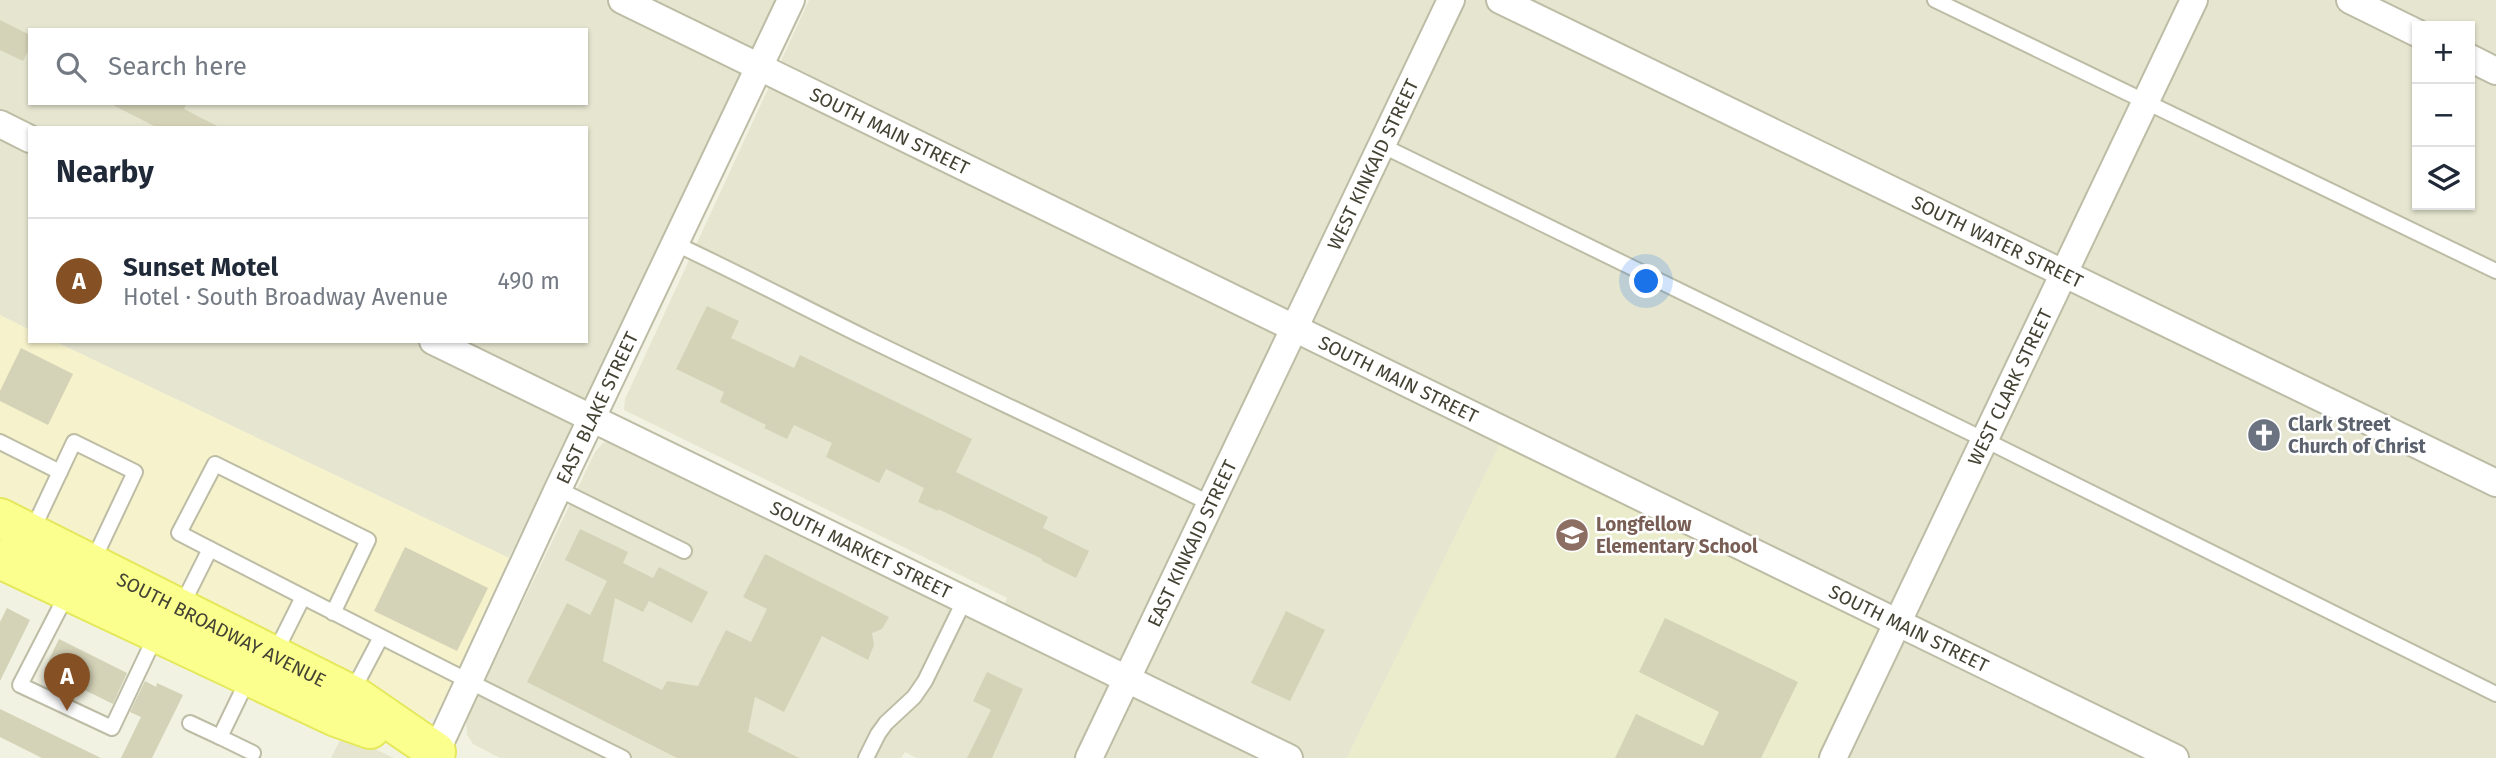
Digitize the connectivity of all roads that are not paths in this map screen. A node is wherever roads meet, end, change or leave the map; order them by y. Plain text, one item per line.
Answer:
1 (622, 0) edge
2 (791, 0) edge
3 (1451, 0) edge
4 (1500, 0) edge
5 (1935, 0) edge
6 (2194, 0) edge
7 (2350, 0) edge
8 (2412, 31) edge
9 (2475, 60) edge
10 (759, 67) junction
11 (2496, 71) edge
12 (2145, 102) junction
13 (0, 124) edge
14 (28, 138) edge
15 (1381, 145) junction
16 (676, 244) junction
17 (2496, 271) edge
18 (2065, 273) junction
19 (1294, 328) junction
20 (437, 343) edge
21 (593, 418) junction
22 (1985, 440) junction
23 (0, 442) edge
24 (60, 471) junction
25 (2496, 483) edge
26 (558, 489) junction
27 (1211, 504) junction
28 (16, 526) edge
29 (210, 549) junction
30 (684, 551) dead end
31 (0, 559) edge
32 (80, 577) junction
33 (303, 597) junction
34 (965, 599) junction
35 (333, 612) junction
36 (169, 621) junction
37 (1898, 624) junction
38 (381, 637) junction
39 (262, 666) junction
40 (1128, 679) junction
41 (470, 683) junction
42 (351, 694) junction
43 (2496, 694) edge
44 (190, 723) dead end
45 (220, 737) junction
46 (253, 753) dead end
47 (443, 755) edge
48 (623, 758) edge
49 (866, 758) edge
50 (1089, 758) edge
51 (1289, 758) edge
52 (1833, 758) edge
53 (2175, 758) edge

1 - 10 street, SOUTH MAIN STREET
2 - 10 street, EAST BLAKE STREET
3 - 15 street, WEST KINKAID STREET
4 - 18 street, SOUTH WATER STREET
5 - 12 lane
6 - 12 street, WEST CLARK STREET
7 - 8 street
9 - 11 street
10 - 16 street, EAST BLAKE STREET
10 - 19 street, SOUTH MAIN STREET
12 - 17 lane
12 - 18 street, WEST CLARK STREET
13 - 14 street
15 - 19 street, WEST KINKAID STREET
15 - 22 lane
16 - 21 street, EAST BLAKE STREET
16 - 27 lane
18 - 22 street, WEST CLARK STREET
18 - 25 street, SOUTH WATER STREET
19 - 27 street, EAST KINKAID STREET
19 - 37 street, SOUTH MAIN STREET
20 - 21 street, SOUTH MARKET STREET
21 - 26 street, EAST BLAKE STREET
21 - 34 street, SOUTH MARKET STREET
22 - 37 street, WEST CLARK STREET
22 - 43 lane
23 - 24 lane
24 - 28 lane
24 - 32 lane
26 - 30 lane
26 - 41 street, EAST BLAKE STREET
27 - 40 street, EAST KINKAID STREET
28 - 32 main road, SOUTH BROADWAY AVENUE
29 - 33 lane
29 - 35 lane
29 - 36 lane
31 - 32 main road, SOUTH BROADWAY AVENUE
32 - 36 main road, SOUTH BROADWAY AVENUE
32 - 36 lane
33 - 35 lane
33 - 39 lane
34 - 40 street, SOUTH MARKET STREET
34 - 49 lane
35 - 38 lane
36 - 39 main road, SOUTH BROADWAY AVENUE
37 - 52 street, WEST CLARK STREET
37 - 53 street, SOUTH MAIN STREET
38 - 41 lane
38 - 42 lane
39 - 42 main road, SOUTH BROADWAY AVENUE
39 - 45 lane
39 - 47 main road, SOUTH BROADWAY AVENUE
40 - 50 street, EAST KINKAID STREET
40 - 51 street, SOUTH MARKET STREET
41 - 47 street, EAST BLAKE STREET
41 - 48 lane
42 - 47 main road, SOUTH BROADWAY AVENUE
44 - 45 lane
45 - 46 lane

